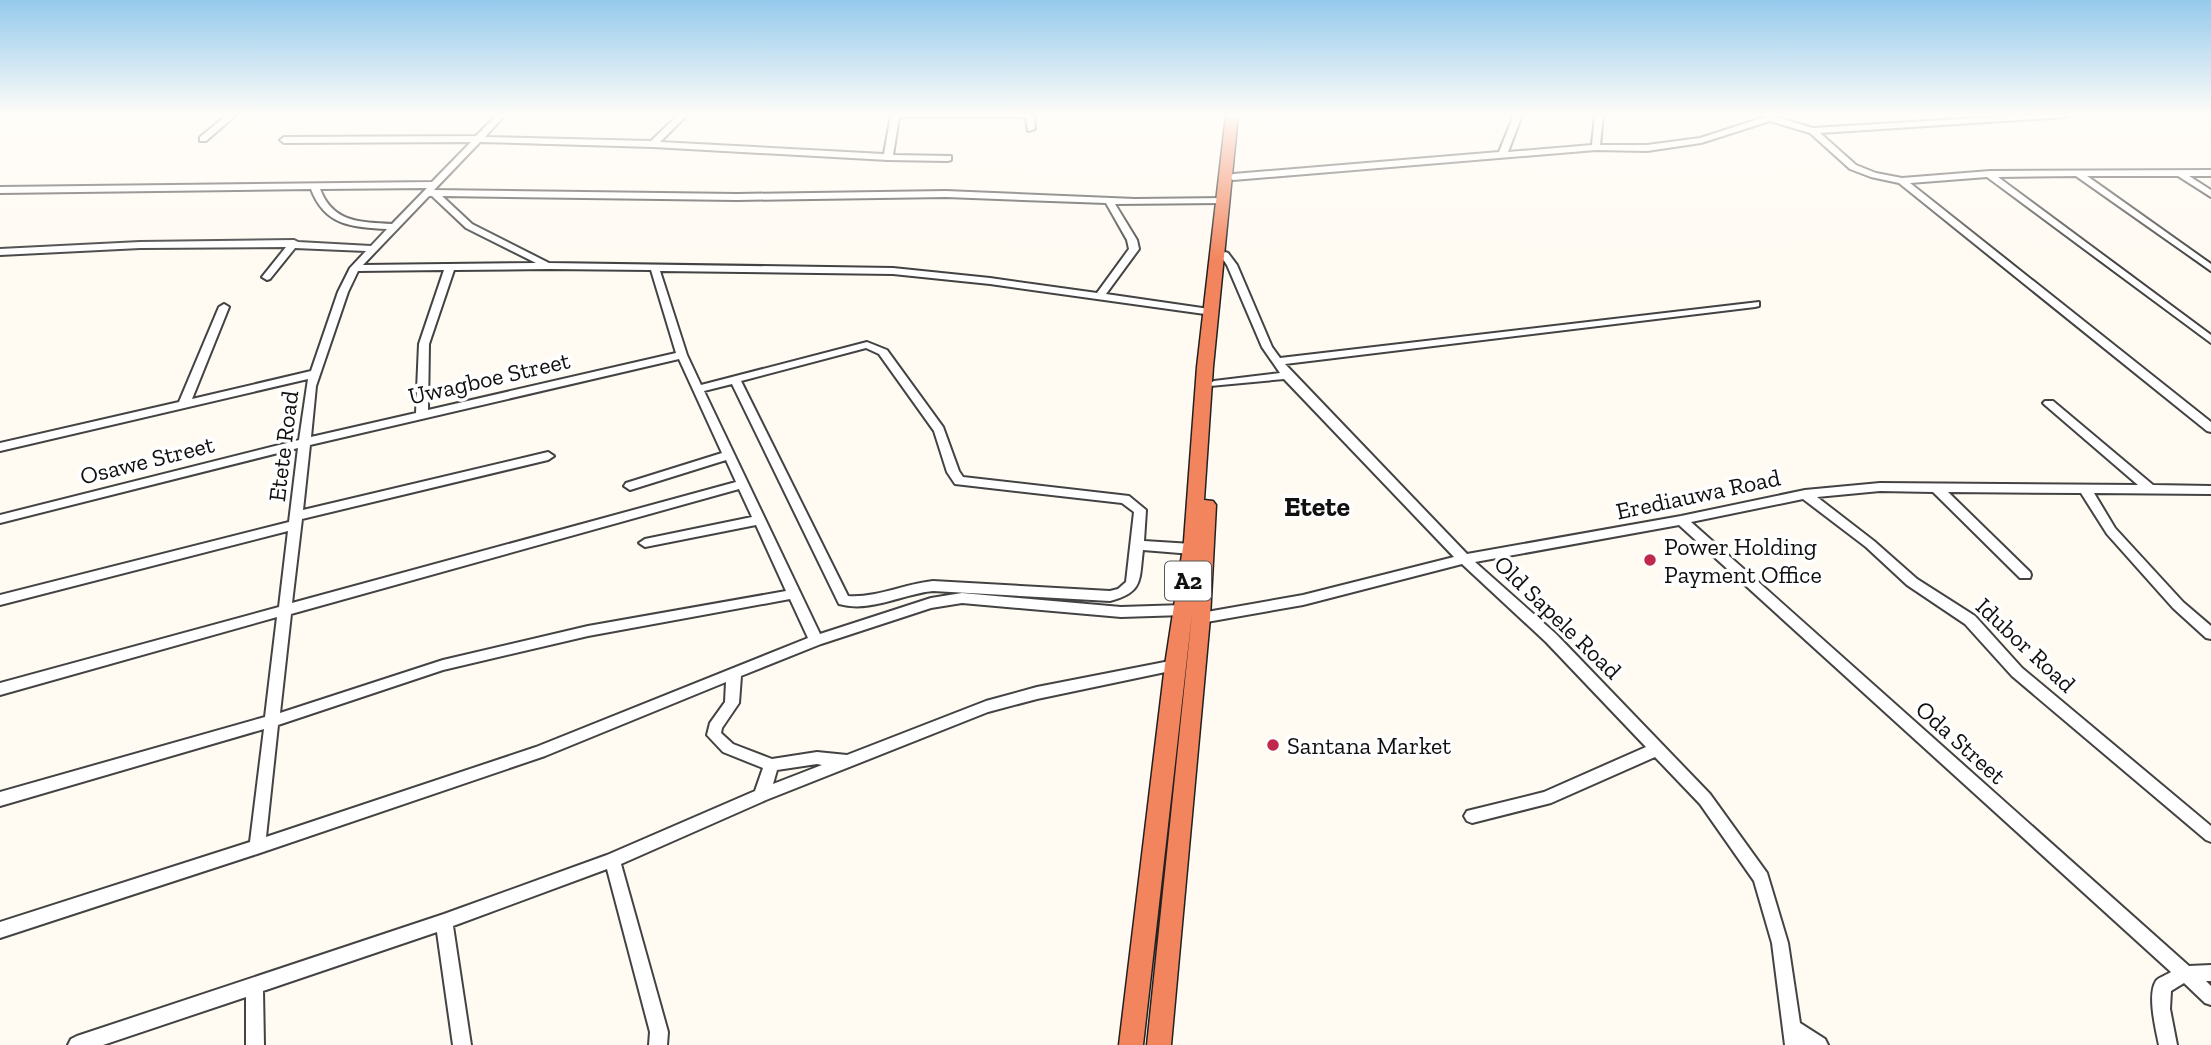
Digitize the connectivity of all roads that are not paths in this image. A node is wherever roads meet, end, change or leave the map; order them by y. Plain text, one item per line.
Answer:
1 (455, 164) edge
2 (1227, 164) edge
3 (1235, 164) edge
4 (1395, 164) edge
5 (1849, 164) edge
6 (2077, 173) junction
7 (2211, 173) edge
8 (1990, 174) junction
9 (2181, 174) junction
10 (1233, 177) junction
11 (1902, 181) junction
12 (314, 185) junction
13 (0, 190) edge
14 (432, 190) junction
15 (2211, 194) edge
16 (1108, 200) junction
17 (1223, 200) junction
18 (393, 228) junction
19 (294, 243) junction
20 (372, 249) junction
21 (0, 252) edge
22 (1225, 255) junction
23 (549, 266) junction
24 (450, 267) junction
25 (355, 268) junction
26 (2211, 268) edge
27 (655, 269) junction
28 (267, 277) dead end
29 (1100, 296) junction
30 (1755, 304) dead end
31 (224, 307) dead end
32 (1212, 312) junction
33 (2211, 340) edge
34 (682, 355) junction
35 (1277, 362) junction
36 (314, 374) junction
37 (1287, 375) junction
38 (736, 379) junction
39 (1214, 384) junction
40 (698, 389) junction
41 (2049, 403) dead end
42 (184, 404) junction
43 (422, 414) junction
44 (2211, 428) edge
45 (305, 442) junction
46 (0, 447) edge
47 (729, 455) junction
48 (548, 456) dead end
49 (742, 484) junction
50 (630, 486) dead end
51 (1936, 487) junction
52 (2085, 489) junction
53 (2150, 489) junction
54 (2211, 490) edge
55 (1805, 494) junction
56 (0, 519) edge
57 (296, 520) junction
58 (759, 520) junction
59 (1681, 520) junction
60 (645, 543) dead end
61 (1136, 545) junction
62 (1192, 549) junction
63 (1464, 559) junction
64 (2025, 575) dead end
65 (794, 594) junction
66 (0, 600) edge
67 (287, 610) junction
68 (1193, 614) junction
69 (2211, 634) edge
70 (816, 640) junction
71 (1175, 665) junction
72 (734, 673) junction
73 (0, 689) edge
74 (272, 721) junction
75 (1657, 749) junction
76 (850, 762) junction
77 (772, 765) junction
78 (761, 796) junction
79 (0, 799) edge
80 (1472, 816) dead end
81 (2211, 835) edge
82 (257, 848) junction
83 (612, 860) junction
84 (444, 922) junction
85 (0, 930) edge
86 (2211, 973) edge
87 (2184, 974) junction
88 (254, 986) junction
89 (2211, 997) edge
90 (1793, 1037) edge
91 (76, 1045) edge
92 (255, 1045) edge
93 (462, 1045) edge
94 (659, 1045) edge
95 (1131, 1045) edge
96 (1159, 1045) edge
97 (1819, 1045) edge
98 (2168, 1045) edge

1 - 14 street, Etete Road
2 - 17 highway, A2
3 - 10 highway, A2
4 - 10 street
5 - 11 street
6 - 8 street
6 - 9 street
6 - 26 street
7 - 9 street
8 - 11 street
8 - 33 street
9 - 15 street
10 - 22 highway, A2
11 - 44 street
12 - 13 street
12 - 14 street
12 - 18 street
14 - 16 street
14 - 18 street, Etete Road
14 - 23 street
16 - 17 street
16 - 29 street
17 - 32 highway, A2
18 - 20 street, Etete Road
19 - 20 street
19 - 21 street
19 - 28 street
20 - 25 street, Etete Road
22 - 35 street, Old Sapele Road
22 - 39 highway, A2
23 - 24 street
23 - 27 street
24 - 25 street
24 - 43 street
25 - 36 street, Etete Road
27 - 29 street
27 - 34 street
29 - 32 street
30 - 35 street
31 - 42 street
32 - 62 highway, A2
34 - 40 street
34 - 43 street, Uwagboe Street
35 - 37 street, Old Sapele Road
36 - 42 street
36 - 45 street, Etete Road
37 - 39 street
37 - 63 street, Old Sapele Road
38 - 40 street
38 - 61 street
38 - 61 street
39 - 68 highway, A2
40 - 47 street
41 - 53 street
42 - 46 street
43 - 45 street, Uwagboe Street
45 - 56 street, Osawe Street
45 - 57 street, Etete Road
47 - 49 street
47 - 50 street
48 - 57 street
49 - 58 street
49 - 67 street
51 - 52 street, Erediauwa Road
51 - 55 street, Erediauwa Road
51 - 64 street
52 - 53 street, Erediauwa Road
52 - 69 street
53 - 54 street, Erediauwa Road
55 - 59 street, Erediauwa Road
55 - 81 street, Idubor Road
57 - 66 street
57 - 67 street, Etete Road
58 - 60 street
58 - 65 street
59 - 63 street, Erediauwa Road
59 - 87 street, Oda Street
61 - 62 street
62 - 68 highway, A2
63 - 68 street, Erediauwa Road
63 - 75 street, Old Sapele Road
65 - 70 street
65 - 74 street
67 - 73 street
67 - 74 street, Etete Road
68 - 70 street
68 - 71 highway, A2
68 - 96 highway, A2
70 - 72 street
71 - 76 street
71 - 95 highway, A2
72 - 77 street
72 - 82 street
74 - 79 street
74 - 82 street, Etete Road
75 - 80 street
75 - 90 street, Old Sapele Road
76 - 77 street
76 - 78 street
77 - 78 street
78 - 83 street
82 - 85 street
83 - 84 street
83 - 94 street
84 - 88 street
84 - 93 street
86 - 87 street
87 - 89 street, Oda Street
87 - 98 street
88 - 91 street
88 - 92 street
90 - 97 street

